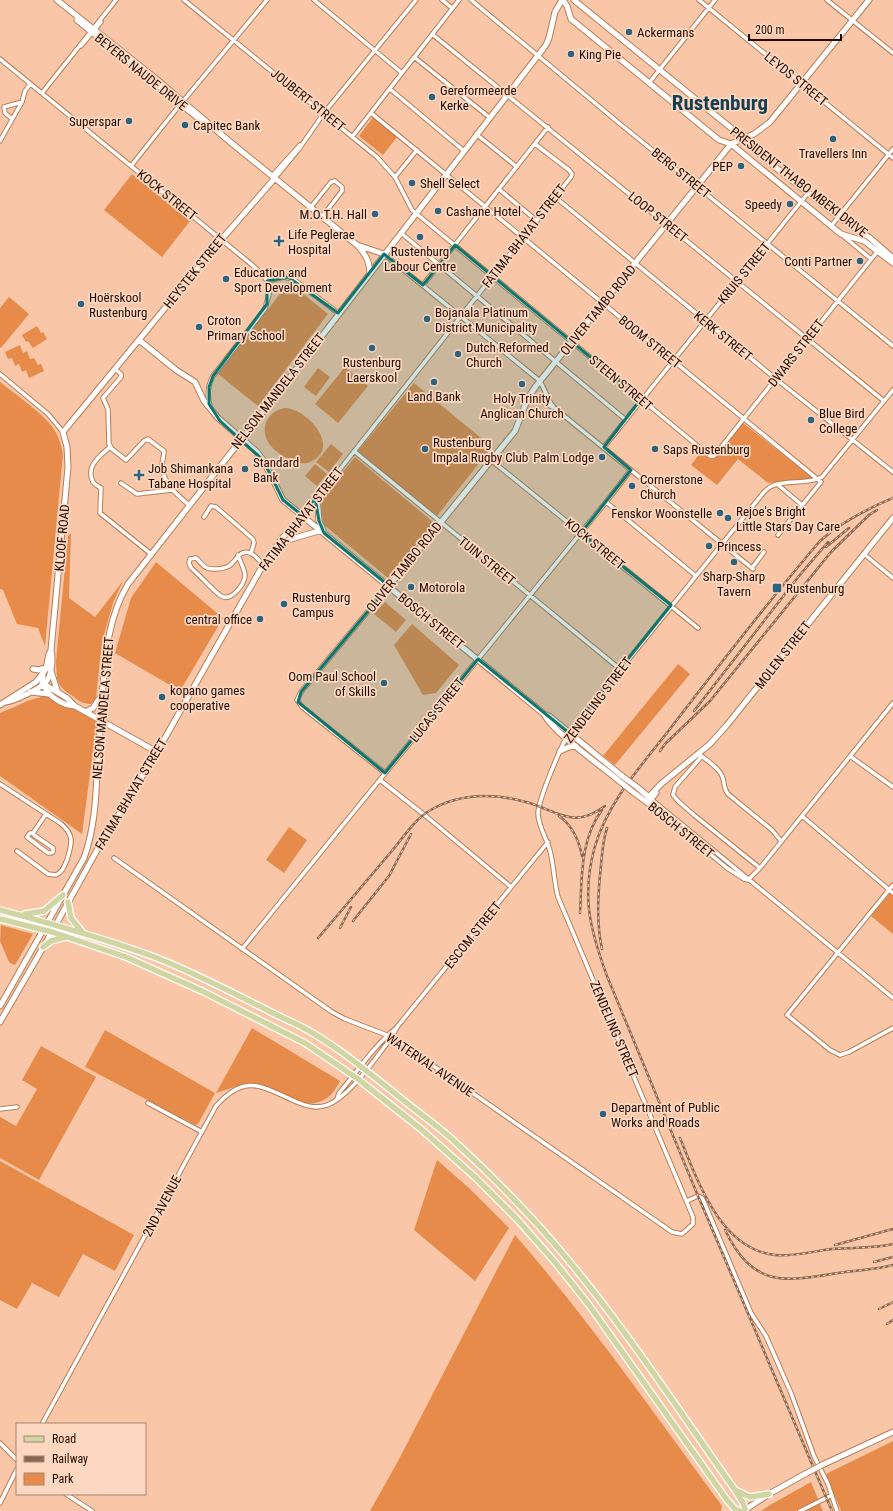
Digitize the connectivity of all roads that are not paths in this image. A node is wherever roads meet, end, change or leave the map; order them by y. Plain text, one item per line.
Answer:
1 (56, 0) edge
2 (117, 0) edge
3 (184, 0) edge
4 (267, 0) edge
5 (314, 0) edge
6 (416, 0) edge
7 (442, 0) edge
8 (459, 0) edge
9 (471, 0) edge
10 (562, 0) edge
11 (574, 0) edge
12 (699, 0) edge
13 (715, 0) edge
14 (827, 0) edge
15 (869, 0) edge
16 (452, 8) junction
17 (709, 8) junction
18 (852, 20) junction
19 (93, 30) junction
20 (432, 34) junction
21 (234, 40) junction
22 (375, 51) junction
23 (893, 53) edge
24 (538, 56) junction
25 (414, 57) junction
26 (0, 59) edge
27 (659, 70) junction
28 (402, 73) junction
29 (649, 83) junction
30 (30, 84) junction
31 (801, 84) junction
32 (390, 89) junction
33 (42, 93) junction
34 (507, 94) junction
35 (22, 102) junction
36 (182, 103) junction
37 (371, 113) junction
38 (324, 114) junction
39 (489, 117) junction
40 (12, 119) junction
41 (548, 127) junction
42 (476, 134) junction
43 (352, 136) junction
44 (743, 140) junction
45 (0, 141) edge
46 (535, 144) junction
47 (731, 144) junction
48 (417, 150) junction
49 (893, 150) edge
50 (464, 151) junction
51 (889, 154) junction
52 (893, 158) edge
53 (131, 166) junction
54 (517, 167) junction
55 (446, 174) junction
56 (274, 177) junction
57 (394, 177) junction
58 (697, 186) junction
59 (500, 190) junction
60 (808, 193) junction
61 (555, 197) junction
62 (801, 201) junction
63 (310, 207) junction
64 (486, 207) junction
65 (416, 214) junction
66 (322, 217) junction
67 (839, 217) junction
68 (537, 221) junction
69 (667, 224) junction
70 (831, 226) junction
71 (401, 233) junction
72 (841, 234) junction
73 (524, 238) junction
74 (221, 240) junction
75 (768, 243) junction
76 (357, 245) junction
77 (455, 246) junction
78 (877, 252) junction
79 (384, 254) junction
80 (893, 258) edge
81 (871, 259) junction
82 (635, 263) junction
83 (893, 263) edge
84 (440, 265) junction
85 (370, 273) junction
86 (493, 277) junction
87 (267, 281) junction
88 (737, 281) junction
89 (423, 285) junction
90 (477, 296) junction
91 (837, 301) junction
92 (603, 304) junction
93 (338, 314) junction
94 (461, 316) junction
95 (706, 321) junction
96 (807, 339) junction
97 (139, 340) junction
98 (572, 342) junction
99 (893, 346) edge
100 (673, 360) junction
101 (557, 361) junction
102 (115, 369) junction
103 (0, 374) edge
104 (776, 379) junction
105 (540, 381) junction
106 (893, 390) edge
107 (642, 399) junction
108 (884, 401) junction
109 (526, 402) junction
110 (552, 406) junction
111 (212, 411) junction
112 (744, 419) junction
113 (626, 420) junction
114 (63, 432) junction
115 (241, 439) junction
116 (852, 440) junction
117 (110, 447) junction
118 (604, 447) junction
119 (354, 451) junction
120 (715, 454) joint
121 (491, 460) junction
122 (631, 470) junction
123 (893, 472) edge
124 (817, 479) junction
125 (122, 483) dead end
126 (777, 484) junction
127 (172, 490) junction
128 (318, 496) junction
129 (606, 502) junction
130 (189, 505) junction
131 (802, 505) junction
132 (303, 516) junction
133 (204, 517) dead end
134 (893, 518) edge
135 (440, 523) junction
136 (323, 531) junction
137 (581, 533) junction
138 (778, 535) dead end
139 (722, 544) junction
140 (764, 552) dead end
141 (251, 553) junction
142 (151, 554) junction
143 (864, 554) junction
144 (238, 555) junction
145 (263, 565) junction
146 (696, 576) junction
147 (256, 578) junction
148 (893, 578) edge
149 (389, 586) junction
150 (530, 595) junction
151 (671, 605) junction
152 (698, 628) dead end
153 (478, 659) junction
154 (33, 669) dead end
155 (48, 669) junction
156 (620, 670) junction
157 (43, 673) junction
158 (36, 682) junction
159 (44, 684) junction
160 (30, 692) junction
161 (58, 692) junction
162 (102, 693) junction
163 (49, 694) junction
164 (6, 702) junction
165 (893, 703) edge
166 (0, 706) edge
167 (75, 706) junction
168 (85, 712) junction
169 (101, 719) junction
170 (568, 735) junction
171 (576, 746) junction
172 (560, 751) junction
173 (157, 752) junction
174 (700, 755) junction
175 (850, 756) junction
176 (385, 773) junction
177 (620, 778) junction
178 (380, 780) junction
179 (664, 782) junction
180 (0, 784) edge
181 (893, 787) edge
182 (657, 788) junction
183 (635, 790) junction
184 (643, 792) junction
185 (648, 800) junction
186 (46, 814) junction
187 (802, 816) junction
188 (33, 833) junction
189 (781, 841) junction
190 (548, 842) junction
191 (17, 851) dead end
192 (114, 858) dead end
193 (760, 868) junction
194 (748, 880) junction
195 (893, 885) edge
196 (511, 887) junction
197 (891, 891) edge
198 (63, 895) junction
199 (68, 902) junction
200 (0, 910) edge
201 (18, 914) junction
202 (0, 919) edge
203 (48, 922) junction
204 (56, 925) junction
205 (43, 930) junction
206 (52, 932) junction
207 (82, 933) junction
208 (68, 937) junction
209 (43, 947) junction
210 (242, 949) junction
211 (839, 953) junction
212 (893, 998) edge
213 (0, 1006) edge
214 (0, 1022) edge
215 (893, 1028) edge
216 (390, 1036) junction
217 (360, 1066) junction
218 (366, 1070) junction
219 (355, 1078) junction
220 (148, 1103) dead end
221 (17, 1107) dead end
222 (0, 1109) edge
223 (202, 1132) junction
224 (687, 1201) junction
225 (692, 1212) joint
226 (43, 1423) edge
227 (893, 1432) edge
228 (0, 1442) edge
229 (16, 1459) edge
230 (16, 1471) edge
231 (735, 1490) junction
232 (769, 1494) junction
233 (68, 1495) edge
234 (832, 1495) junction
235 (727, 1500) junction
236 (0, 1503) edge
237 (743, 1510) edge
238 (92, 1511) edge
239 (730, 1511) edge
240 (800, 1511) edge
241 (837, 1511) edge

1 - 19 street, BEYERS NAUDE DRIVE
2 - 19 street
3 - 21 street, JOUBERT STREET
4 - 21 street
5 - 22 street
6 - 22 street, HEYSTEK STREET
7 - 16 street
8 - 16 street
9 - 24 street, BERG STREET
10 - 24 street, NELSON MANDELA STREET
10 - 29 street, PRESIDENT THABO MBEKI DRIVE
11 - 27 street, PRESIDENT THABO MBEKI DRIVE
12 - 17 street, LEYDS STREET
13 - 17 street
14 - 18 street
15 - 18 street
16 - 20 street
17 - 27 street
17 - 31 street, LEYDS STREET
18 - 23 street
18 - 31 street
19 - 33 street
19 - 36 street, BEYERS NAUDE DRIVE
20 - 25 street
20 - 34 street, LOOP STREET
21 - 36 street
21 - 38 street, JOUBERT STREET
22 - 28 street
22 - 38 street, HEYSTEK STREET
24 - 34 street, NELSON MANDELA STREET
24 - 58 street, BERG STREET
25 - 28 street
25 - 39 street
26 - 30 street, KOCK STREET
27 - 29 street
27 - 44 street, PRESIDENT THABO MBEKI DRIVE
28 - 32 street
29 - 47 street, PRESIDENT THABO MBEKI DRIVE
30 - 33 street, KOCK STREET
30 - 35 street
31 - 44 street
31 - 51 street, LEYDS STREET
32 - 37 street
32 - 50 street
33 - 53 street, KOCK STREET
34 - 39 street, NELSON MANDELA STREET
34 - 41 street, LOOP STREET
35 - 40 street
35 - 40 street
36 - 53 street
36 - 56 street, BEYERS NAUDE DRIVE
37 - 43 street
37 - 48 street, BOOM STREET
38 - 43 street, JOUBERT STREET
38 - 56 street, HEYSTEK STREET
39 - 42 street, NELSON MANDELA STREET
40 - 45 street
41 - 46 street
41 - 69 street, LOOP STREET
42 - 50 street, NELSON MANDELA STREET
42 - 54 street
43 - 57 street, JOUBERT STREET
44 - 47 street
44 - 60 street, PRESIDENT THABO MBEKI DRIVE
46 - 54 street
46 - 61 street, FATIMA BHAYAT STREET
47 - 58 street, OLIVER TAMBO ROAD
47 - 62 street, PRESIDENT THABO MBEKI DRIVE
48 - 55 street, BOOM STREET
48 - 57 street
49 - 51 street
50 - 55 street, NELSON MANDELA STREET
51 - 52 street, LEYDS STREET
51 - 67 street
53 - 74 street, KOCK STREET
54 - 59 street
55 - 64 street, BOOM STREET
55 - 65 street, NELSON MANDELA STREET
56 - 63 street, BEYERS NAUDE DRIVE
56 - 74 street, HEYSTEK STREET
57 - 65 street, JOUBERT STREET
58 - 69 street, OLIVER TAMBO ROAD
58 - 75 street, BERG STREET
59 - 64 street
59 - 68 street
60 - 62 street, KRUIS STREET
60 - 67 street, PRESIDENT THABO MBEKI DRIVE
61 - 68 street, FATIMA BHAYAT STREET
61 - 82 street, KERK STREET
62 - 70 street, PRESIDENT THABO MBEKI DRIVE
62 - 75 street, KRUIS STREET
63 - 66 street, BEYERS NAUDE DRIVE
63 - 66 street
64 - 73 street, BOOM STREET
64 - 77 street
65 - 71 street, NELSON MANDELA STREET
65 - 77 street, STEEN STREET
66 - 76 street, BEYERS NAUDE DRIVE
67 - 70 street
67 - 80 street, PRESIDENT THABO MBEKI DRIVE
68 - 73 street, FATIMA BHAYAT STREET
69 - 82 street, OLIVER TAMBO ROAD
69 - 88 street, LOOP STREET
70 - 72 street, PRESIDENT THABO MBEKI DRIVE
71 - 79 street, NELSON MANDELA STREET
71 - 84 street
72 - 78 street, PRESIDENT THABO MBEKI DRIVE
72 - 81 street
73 - 86 street, FATIMA BHAYAT STREET
73 - 92 street, BOOM STREET
74 - 87 street, KOCK STREET
74 - 97 street, HEYSTEK STREET
75 - 88 street, KRUIS STREET
75 - 91 street, BERG STREET
76 - 79 street, BEYERS NAUDE DRIVE
76 - 85 street
77 - 84 street
77 - 86 street, STEEN STREET
78 - 81 street, DWARS STREET
78 - 83 street, PRESIDENT THABO MBEKI DRIVE
79 - 85 street, NELSON MANDELA STREET
79 - 89 street, BEYERS NAUDE DRIVE
81 - 91 street, DWARS STREET
82 - 92 street, OLIVER TAMBO ROAD
82 - 95 street, KERK STREET
84 - 89 street
84 - 90 street
85 - 93 street, NELSON MANDELA STREET
86 - 90 street, FATIMA BHAYAT STREET
86 - 98 street, STEEN STREET
87 - 93 street
87 - 111 street
88 - 95 street, KRUIS STREET
88 - 96 street, LOOP STREET
89 - 94 street, BEYERS NAUDE DRIVE
90 - 94 street, FATIMA BHAYAT STREET
90 - 101 street
91 - 96 street, DWARS STREET
91 - 99 street, BERG STREET
92 - 98 street, OLIVER TAMBO ROAD
92 - 100 street, BOOM STREET
93 - 115 street, NELSON MANDELA STREET
94 - 105 street, BEYERS NAUDE DRIVE
94 - 119 street, FATIMA BHAYAT STREET
95 - 100 street, KRUIS STREET
95 - 104 street, KERK STREET
96 - 104 street, DWARS STREET
96 - 108 street, LOOP STREET
97 - 102 street, HEYSTEK STREET
97 - 111 street, BOSCH STREET
98 - 101 street, OLIVER TAMBO ROAD
98 - 107 street, STEEN STREET
100 - 107 street, KRUIS STREET
100 - 112 street, BOOM STREET
101 - 105 street, OLIVER TAMBO ROAD
101 - 113 street
102 - 114 street, HEYSTEK STREET
102 - 117 street
103 - 114 street, KLOOF ROAD
104 - 112 street, DWARS STREET
104 - 116 street, KERK STREET
105 - 109 street, OLIVER TAMBO ROAD
105 - 110 street, BEYERS NAUDE DRIVE
106 - 108 street
107 - 113 street, KRUIS STREET
107 - 120 street, STEEN STREET
108 - 116 street
109 - 110 street
109 - 121 street, OLIVER TAMBO ROAD
110 - 118 street, BEYERS NAUDE DRIVE
111 - 115 street, BOSCH STREET
112 - 120 street, DWARS STREET
112 - 124 street, BOOM STREET
113 - 118 street, KRUIS STREET
114 - 155 street, KLOOF ROAD
115 - 130 street, NELSON MANDELA STREET
115 - 132 street, BOSCH STREET
116 - 123 street, KERK STREET
116 - 124 street
117 - 127 street
117 - 142 street
118 - 122 street, BEYERS NAUDE DRIVE
119 - 128 street, FATIMA BHAYAT STREET
119 - 135 street, TUIN STREET
121 - 135 street, OLIVER TAMBO ROAD
121 - 137 street, KOCK STREET
122 - 129 street, LUCAS STREET
122 - 139 street, BEYERS NAUDE DRIVE
124 - 126 street
124 - 131 street
125 - 127 street
126 - 131 street
126 - 139 street, ZENDELING STREET
127 - 130 street
128 - 132 street, FATIMA BHAYAT STREET
128 - 136 street
129 - 137 street, LUCAS STREET
129 - 146 street
130 - 142 street, NELSON MANDELA STREET
131 - 138 street
132 - 136 street, BOSCH STREET
132 - 145 street, FATIMA BHAYAT STREET
133 - 141 street
134 - 143 street, MOLEN STREET
135 - 149 street, OLIVER TAMBO ROAD
135 - 150 street, TUIN STREET
136 - 147 street
136 - 149 street, BOSCH STREET
137 - 150 street, LUCAS STREET
137 - 151 street, KOCK STREET
139 - 140 street, BEYERS NAUDE DRIVE
139 - 146 street, ZENDELING STREET
141 - 144 street
141 - 145 street
142 - 162 street, NELSON MANDELA STREET
143 - 148 street
143 - 174 street, MOLEN STREET
144 - 144 street
145 - 147 street, FATIMA BHAYAT STREET
146 - 151 street, ZENDELING STREET
147 - 173 street, FATIMA BHAYAT STREET
149 - 153 street, BOSCH STREET
149 - 176 street, OLIVER TAMBO ROAD
150 - 153 street, LUCAS STREET
150 - 156 street, TUIN STREET
151 - 152 street, KOCK STREET
151 - 156 street, ZENDELING STREET
153 - 170 street, BOSCH STREET
153 - 176 street, LUCAS STREET
154 - 155 street
155 - 157 street, KLOOF ROAD
155 - 159 street
155 - 161 street
156 - 170 street, ZENDELING STREET
157 - 158 street, KLOOF ROAD
157 - 159 street
158 - 159 street
158 - 164 street, KLOOF ROAD
159 - 160 street
159 - 161 street
159 - 163 street
160 - 163 street
160 - 164 street
161 - 167 street
162 - 168 street
162 - 169 street, NELSON MANDELA STREET
163 - 167 street
164 - 166 street, KLOOF ROAD
165 - 175 street
167 - 168 street
168 - 169 street
169 - 173 street
169 - 198 street, NELSON MANDELA STREET
170 - 171 street, BOSCH STREET
170 - 172 street, ZENDELING STREET
170 - 177 street, BOSCH STREET
171 - 172 street
171 - 177 street, BOSCH STREET
172 - 190 street, ZENDELING STREET
173 - 199 street, FATIMA BHAYAT STREET
174 - 179 street, MOLEN STREET
174 - 189 street
174 - 193 street
175 - 181 street
175 - 187 street
176 - 178 street, LUCAS STREET
177 - 183 street, BOSCH STREET, bridge
178 - 196 street
178 - 210 street, LUCAS STREET
179 - 182 street
179 - 185 street
180 - 186 street
182 - 184 street
182 - 185 street
183 - 184 street, BOSCH STREET
183 - 185 street, BOSCH STREET
184 - 185 street, BOSCH STREET
185 - 194 street, BOSCH STREET
186 - 188 street
186 - 191 street
187 - 189 street
187 - 197 street
188 - 188 street
189 - 193 street
190 - 196 street, ESCOM STREET
190 - 224 street, ZENDELING STREET
192 - 210 street, WATERVAL AVENUE
193 - 194 street
194 - 211 street, BOSCH STREET
195 - 197 street
196 - 216 street, ESCOM STREET
197 - 211 street
198 - 201 main road
198 - 203 street, NELSON MANDELA STREET
199 - 204 street, FATIMA BHAYAT STREET
199 - 207 main road
200 - 201 main road
201 - 203 main road
202 - 205 main road
203 - 204 main road
203 - 205 street, NELSON MANDELA STREET
204 - 206 street, FATIMA BHAYAT STREET
204 - 207 main road
205 - 206 main road
205 - 213 street, NELSON MANDELA STREET
206 - 208 main road
206 - 209 street, FATIMA BHAYAT STREET
207 - 217 main road
208 - 209 main road
208 - 219 main road
209 - 214 street, FATIMA BHAYAT STREET
210 - 216 street, WATERVAL AVENUE
211 - 212 street, BOSCH STREET
211 - 215 street
216 - 217 street, ESCOM STREET
216 - 218 street, ESCOM STREET
216 - 225 street, WATERVAL AVENUE
217 - 218 main road
217 - 219 street, ESCOM STREET
218 - 219 street, ESCOM STREET
218 - 231 main road
219 - 223 street, 2ND AVENUE
219 - 235 main road
220 - 223 street
221 - 222 street
223 - 226 street, 2ND AVENUE
224 - 225 street, ZENDELING STREET
224 - 234 street
227 - 232 street, bridge
228 - 229 street
230 - 236 street
231 - 232 main road
231 - 237 main road
232 - 237 street
233 - 238 street
234 - 240 street
234 - 241 street
235 - 237 main road
235 - 239 main road

